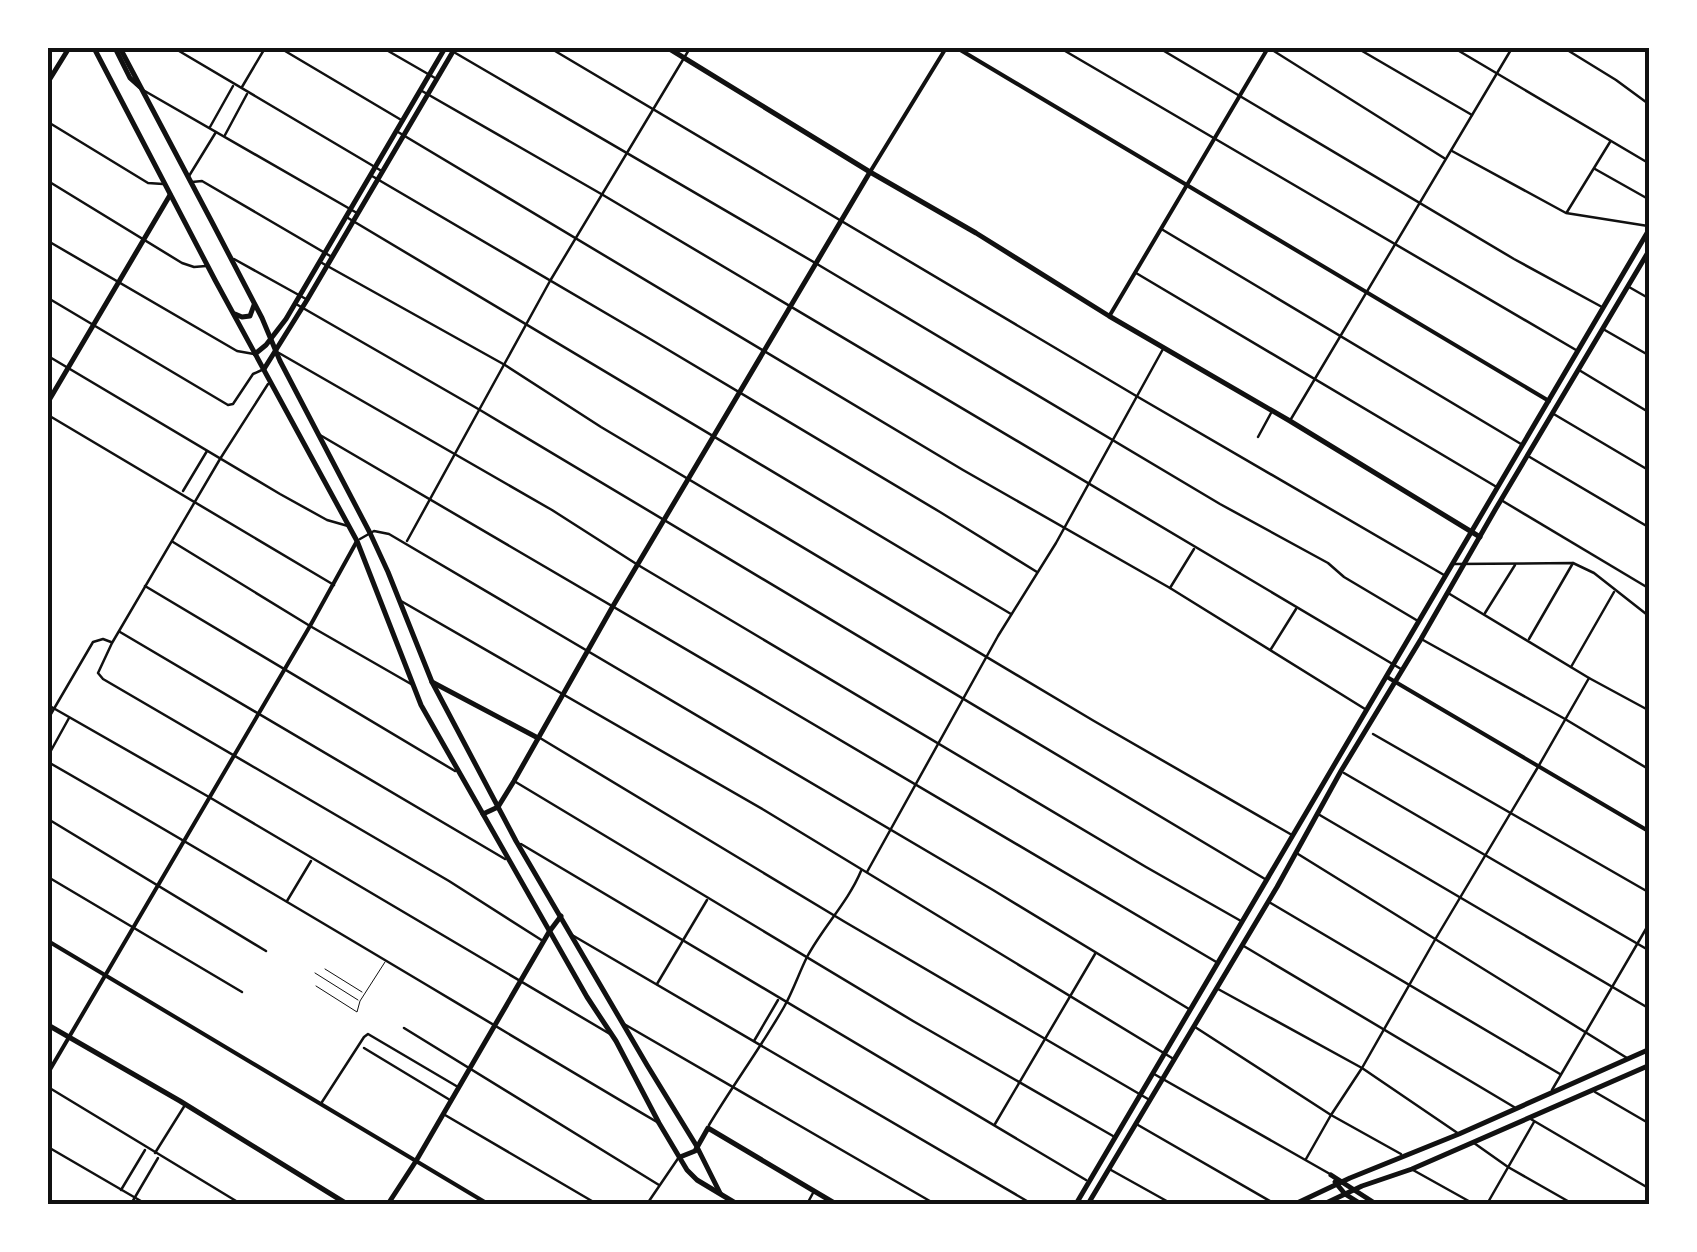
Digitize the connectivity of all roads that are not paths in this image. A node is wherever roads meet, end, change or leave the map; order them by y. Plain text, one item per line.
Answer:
1 (70, 48) edge
2 (94, 48) edge
3 (117, 48) edge
4 (174, 48) edge
5 (266, 48) edge
6 (280, 48) edge
7 (383, 48) edge
8 (450, 48) edge
9 (550, 48) edge
10 (668, 48) edge
11 (690, 48) edge
12 (946, 48) edge
13 (956, 48) edge
14 (1060, 48) edge
15 (1159, 48) edge
16 (1268, 48) edge
17 (1357, 48) edge
18 (1454, 48) edge
19 (1512, 48) edge
20 (1564, 48) edge
21 (684, 57) junction
22 (1498, 73) junction
23 (429, 75) junction
24 (436, 79) junction
25 (48, 82) edge
26 (234, 84) junction
27 (142, 89) junction
28 (242, 89) junction
29 (248, 92) junction
30 (424, 92) junction
31 (1240, 95) junction
32 (1650, 105) edge
33 (653, 109) junction
34 (1472, 115) junction
35 (48, 122) edge
36 (405, 123) junction
37 (209, 128) junction
38 (216, 132) junction
39 (400, 133) junction
40 (224, 136) junction
41 (1215, 138) junction
42 (1611, 141) junction
43 (1451, 151) junction
44 (627, 153) junction
45 (1446, 159) junction
46 (1650, 164) edge
47 (1594, 168) junction
48 (378, 169) junction
49 (870, 172) junction
50 (374, 177) junction
51 (190, 180) junction
52 (48, 181) edge
53 (164, 184) junction
54 (1187, 186) junction
55 (170, 195) junction
56 (603, 195) junction
57 (1650, 200) edge
58 (1420, 201) junction
59 (354, 212) junction
60 (1566, 212) junction
61 (350, 219) junction
62 (841, 220) junction
63 (1650, 227) edge
64 (1160, 229) junction
65 (144, 239) junction
66 (576, 239) junction
67 (48, 241) edge
68 (1394, 244) junction
69 (1650, 249) edge
70 (329, 255) junction
71 (230, 256) junction
72 (324, 264) junction
73 (817, 264) junction
74 (207, 266) junction
75 (1135, 272) junction
76 (550, 281) junction
77 (117, 283) junction
78 (1627, 286) junction
79 (1367, 293) junction
80 (48, 298) edge
81 (304, 298) junction
82 (1650, 299) edge
83 (254, 305) junction
84 (299, 306) junction
85 (792, 306) junction
86 (1604, 308) junction
87 (232, 313) junction
88 (1109, 316) junction
89 (93, 325) junction
90 (527, 325) junction
91 (1602, 328) junction
92 (1342, 336) junction
93 (270, 340) junction
94 (1163, 348) junction
95 (276, 351) junction
96 (765, 352) junction
97 (1578, 352) junction
98 (255, 354) junction
99 (48, 356) edge
100 (1650, 356) edge
101 (505, 365) junction
102 (68, 368) junction
103 (264, 369) junction
104 (1578, 370) junction
105 (1316, 379) junction
106 (270, 380) junction
107 (740, 394) junction
108 (1138, 398) junction
109 (1549, 401) junction
110 (48, 402) edge
111 (480, 410) junction
112 (1272, 411) junction
113 (1552, 413) junction
114 (1650, 413) edge
115 (48, 414) edge
116 (1290, 420) junction
117 (319, 434) junction
118 (715, 436) junction
119 (1258, 437) dead end
120 (1114, 441) junction
121 (1522, 444) junction
122 (207, 451) junction
123 (455, 454) junction
124 (1527, 455) junction
125 (220, 458) junction
126 (1650, 471) edge
127 (689, 480) junction
128 (1089, 484) junction
129 (1497, 487) junction
130 (182, 492) junction
131 (430, 499) junction
132 (1501, 500) junction
133 (196, 501) junction
134 (663, 521) junction
135 (349, 526) junction
136 (1064, 528) junction
137 (1650, 528) edge
138 (1471, 532) junction
139 (370, 533) junction
140 (1480, 536) junction
141 (357, 541) junction
142 (172, 542) junction
143 (405, 543) junction
144 (1194, 547) junction
145 (1573, 563) junction
146 (638, 564) junction
147 (1453, 564) junction
148 (1464, 564) junction
149 (1515, 564) junction
150 (1037, 572) junction
151 (1446, 576) junction
152 (1650, 581) edge
153 (334, 584) junction
154 (145, 586) junction
155 (1170, 588) junction
156 (1648, 588) edge
157 (1615, 590) junction
158 (1448, 592) junction
159 (398, 599) junction
160 (612, 606) junction
161 (1297, 608) junction
162 (1012, 614) junction
163 (1484, 614) junction
164 (1650, 617) edge
165 (1420, 622) junction
166 (310, 626) junction
167 (119, 631) junction
168 (1421, 639) junction
169 (1529, 640) junction
170 (112, 642) junction
171 (1404, 647) junction
172 (1270, 650) junction
173 (588, 652) junction
174 (1413, 652) junction
175 (987, 656) junction
176 (1393, 665) junction
177 (1571, 667) junction
178 (284, 670) junction
179 (1402, 670) junction
180 (1387, 677) junction
181 (1588, 678) junction
182 (432, 682) junction
183 (1395, 682) junction
184 (412, 684) junction
185 (564, 693) junction
186 (1374, 699) junction
187 (964, 700) junction
188 (1382, 704) junction
189 (48, 705) edge
190 (54, 708) junction
191 (1367, 710) junction
192 (1650, 711) edge
193 (260, 712) junction
194 (70, 718) junction
195 (48, 719) edge
196 (1564, 719) junction
197 (1373, 734) dead end
198 (538, 738) junction
199 (940, 743) junction
200 (234, 756) junction
201 (48, 759) edge
202 (1538, 767) junction
203 (1650, 770) edge
204 (1341, 771) junction
205 (461, 774) junction
206 (514, 781) junction
207 (915, 782) junction
208 (209, 797) junction
209 (498, 806) junction
210 (1511, 813) junction
211 (483, 814) junction
212 (1316, 814) junction
213 (48, 819) edge
214 (890, 829) junction
215 (1650, 832) edge
216 (1293, 835) junction
217 (184, 840) junction
218 (516, 841) junction
219 (1296, 853) junction
220 (1485, 854) junction
221 (312, 859) junction
222 (509, 861) junction
223 (864, 871) junction
224 (48, 877) edge
225 (1267, 880) junction
226 (157, 884) junction
227 (1650, 893) edge
228 (709, 898) junction
229 (1459, 899) junction
230 (1268, 901) junction
231 (286, 902) junction
232 (833, 914) junction
233 (560, 916) junction
234 (1242, 922) junction
235 (1650, 922) edge
236 (133, 927) junction
237 (549, 932) junction
238 (571, 934) junction
239 (1436, 938) junction
240 (48, 941) edge
241 (683, 941) junction
242 (544, 942) junction
243 (1637, 943) junction
244 (1242, 945) junction
245 (266, 950) dead end
246 (1650, 951) edge
247 (1095, 953) junction
248 (808, 956) junction
249 (385, 962) junction
250 (1218, 963) junction
251 (325, 969) dead end
252 (315, 973) dead end
253 (106, 975) junction
254 (520, 982) junction
255 (1409, 984) junction
256 (657, 985) junction
257 (316, 986) dead end
258 (1216, 988) junction
259 (1612, 988) junction
260 (242, 992) dead end
261 (365, 994) junction
262 (1070, 996) junction
263 (779, 999) junction
264 (360, 1001) junction
265 (786, 1003) junction
266 (1190, 1009) junction
267 (1650, 1010) edge
268 (623, 1023) junction
269 (48, 1025) edge
270 (494, 1026) junction
271 (1194, 1026) junction
272 (404, 1028) dead end
273 (1384, 1028) junction
274 (1585, 1033) junction
275 (611, 1034) junction
276 (68, 1037) junction
277 (1046, 1038) junction
278 (754, 1042) junction
279 (761, 1046) junction
280 (364, 1048) dead end
281 (1650, 1049) edge
282 (1164, 1053) junction
283 (1628, 1058) junction
284 (1174, 1059) junction
285 (1650, 1065) edge
286 (470, 1066) junction
287 (1362, 1068) junction
288 (48, 1073) edge
289 (1153, 1073) junction
290 (1560, 1074) junction
291 (1162, 1079) junction
292 (1019, 1082) junction
293 (1577, 1082) junction
294 (48, 1087) edge
295 (732, 1087) junction
296 (459, 1088) junction
297 (1590, 1090) junction
298 (1551, 1092) junction
299 (1141, 1094) junction
300 (451, 1100) junction
301 (1150, 1100) junction
302 (185, 1104) junction
303 (320, 1104) junction
304 (1516, 1108) junction
305 (444, 1114) junction
306 (1331, 1115) junction
307 (1531, 1119) junction
308 (659, 1123) junction
309 (1136, 1124) junction
310 (1650, 1124) edge
311 (994, 1125) junction
312 (708, 1128) junction
313 (1459, 1134) junction
314 (1114, 1136) junction
315 (1473, 1143) junction
316 (696, 1145) junction
317 (48, 1147) edge
318 (146, 1148) junction
319 (157, 1155) junction
320 (1403, 1156) junction
321 (679, 1157) junction
322 (1306, 1160) junction
323 (416, 1161) junction
324 (1508, 1167) junction
325 (1109, 1169) junction
326 (1412, 1169) junction
327 (1331, 1175) joint
328 (1089, 1182) junction
329 (1340, 1183) junction
330 (658, 1184) junction
331 (1650, 1189) edge
332 (122, 1190) junction
333 (1354, 1190) junction
334 (814, 1192) junction
335 (1345, 1194) junction
336 (722, 1196) junction
337 (135, 1198) junction
338 (131, 1204) edge
339 (146, 1204) edge
340 (240, 1204) edge
341 (347, 1204) edge
342 (388, 1204) edge
343 (488, 1204) edge
344 (597, 1204) edge
345 (646, 1204) edge
346 (737, 1204) edge
347 (807, 1204) edge
348 (836, 1204) edge
349 (935, 1204) edge
350 (1032, 1204) edge
351 (1076, 1204) edge
352 (1088, 1204) edge
353 (1172, 1204) edge
354 (1275, 1204) edge
355 (1295, 1204) edge
356 (1324, 1204) edge
357 (1361, 1204) edge
358 (1376, 1204) edge
359 (1474, 1204) edge
360 (1487, 1204) edge
361 (1574, 1204) edge

1 - 25 main road
2 - 53 main road
3 - 27 main road
4 - 26 street
5 - 28 street
6 - 36 street
7 - 23 street
8 - 23 main road
8 - 24 main road
8 - 44 street
9 - 33 street
10 - 21 main road
11 - 21 street
12 - 49 street
13 - 54 street
14 - 41 street
15 - 31 street
16 - 31 street
16 - 45 street
17 - 34 street
18 - 22 street
19 - 22 street
20 - 32 street
21 - 33 street
21 - 49 main road
22 - 34 street
22 - 42 street
23 - 24 street
23 - 30 main road
24 - 30 main road
26 - 28 street
26 - 37 street
27 - 37 street
27 - 51 main road
28 - 29 street
29 - 40 street
29 - 48 street
30 - 36 main road
30 - 56 street
31 - 41 street
31 - 58 street
33 - 44 street
33 - 62 street
34 - 43 street
35 - 53 street
36 - 39 main road
37 - 38 street
38 - 40 street
38 - 51 street
39 - 48 main road
39 - 66 street
40 - 59 street
41 - 54 street
41 - 68 street
42 - 46 street
42 - 47 street
43 - 45 street
43 - 60 street
44 - 56 street
44 - 73 street
45 - 58 street
47 - 57 street
47 - 60 street
48 - 50 main road
49 - 62 main road
49 - 88 main road
50 - 59 main road
50 - 76 street
51 - 70 street
51 - 71 main road
52 - 65 street
53 - 55 main road
54 - 64 street
54 - 79 street
55 - 65 main road
55 - 74 main road
56 - 66 street
56 - 85 street
58 - 68 street
58 - 86 street
59 - 61 main road
60 - 63 street
61 - 70 main road
61 - 90 street
62 - 73 main road
62 - 108 street
63 - 86 main road
64 - 75 street
64 - 92 street
65 - 74 street
65 - 77 main road
66 - 76 street
66 - 96 street
67 - 77 street
68 - 79 street
68 - 97 street
69 - 78 main road
70 - 72 main road
71 - 81 street
71 - 83 main road
72 - 81 main road
72 - 101 street
73 - 85 main road
73 - 120 street
74 - 87 main road
75 - 88 street
75 - 105 street
76 - 90 street
76 - 107 street
77 - 89 main road
77 - 98 street
78 - 82 street
78 - 91 main road
79 - 92 street
79 - 109 street
80 - 89 street
81 - 84 main road
83 - 87 main road
83 - 93 main road
84 - 93 main road
84 - 95 main road
84 - 111 street
85 - 96 main road
85 - 128 street
86 - 97 main road
87 - 98 main road
88 - 94 main road
89 - 102 main road
89 - 103 street
90 - 101 street
90 - 118 street
91 - 100 street
91 - 104 main road
92 - 105 street
92 - 121 street
93 - 95 main road
93 - 98 main road
94 - 108 street
94 - 112 main road
95 - 103 main road
95 - 117 main road
95 - 123 street
96 - 107 main road
96 - 136 street
97 - 109 main road
98 - 103 main road
99 - 102 street
101 - 111 street
101 - 127 street
102 - 110 main road
102 - 122 street
103 - 106 main road
104 - 113 main road
104 - 114 street
105 - 116 street
105 - 129 street
106 - 125 street
106 - 135 main road
107 - 118 main road
107 - 150 street
108 - 120 street
108 - 151 street
109 - 121 main road
111 - 123 street
111 - 134 street
112 - 116 main road
112 - 119 street
113 - 124 main road
113 - 126 street
115 - 130 street
116 - 138 main road
117 - 131 street
117 - 139 main road
118 - 127 main road
118 - 162 street
120 - 128 street
120 - 165 street
121 - 129 main road
122 - 125 street
122 - 130 street
123 - 131 street
123 - 146 street
124 - 132 main road
124 - 137 street
125 - 133 street
125 - 135 street
127 - 134 main road
127 - 175 street
128 - 136 street
128 - 144 street
129 - 138 main road
130 - 133 street
131 - 143 street
131 - 160 street
132 - 140 main road
132 - 156 street
133 - 142 street
133 - 153 street
134 - 146 main road
134 - 187 street
135 - 141 main road
136 - 150 street
136 - 155 street
138 - 140 main road
138 - 147 main road
139 - 141 street
139 - 143 street
139 - 159 main road
140 - 148 main road
141 - 153 street
141 - 184 main road
142 - 154 street
142 - 166 street
143 - 173 street
144 - 155 street
144 - 161 street
145 - 149 street
145 - 157 street
145 - 169 street
146 - 160 main road
146 - 199 street
147 - 148 street
147 - 151 main road
148 - 149 street
148 - 158 main road
149 - 163 street
150 - 162 street
151 - 165 main road
152 - 156 street
153 - 166 street
154 - 167 street
154 - 178 street
155 - 172 street
157 - 164 street
157 - 177 street
158 - 163 street
158 - 168 main road
159 - 182 main road
159 - 185 street
160 - 173 main road
160 - 207 street
161 - 172 street
161 - 176 street
162 - 175 street
163 - 169 street
165 - 171 main road
166 - 178 street
166 - 184 street
167 - 170 street
167 - 193 street
168 - 174 main road
168 - 196 street
169 - 177 street
170 - 190 street
170 - 200 street
171 - 174 main road
171 - 176 main road
172 - 191 street
173 - 185 main road
173 - 214 street
174 - 179 main road
175 - 187 street
175 - 216 street
176 - 179 street
176 - 180 main road
177 - 181 street
178 - 193 street
178 - 205 street
179 - 183 main road
180 - 183 street
180 - 186 main road
181 - 192 street
181 - 196 street
182 - 198 main road
182 - 209 main road
183 - 188 main road
183 - 202 street
184 - 205 main road
185 - 198 main road
185 - 223 street
186 - 188 main road
186 - 191 main road
187 - 199 street
187 - 225 street
188 - 204 main road
189 - 190 street
190 - 194 street
190 - 195 street
191 - 216 main road
193 - 200 street
193 - 222 street
194 - 201 street
194 - 208 street
196 - 202 street
196 - 203 street
197 - 210 street
198 - 206 main road
198 - 232 street
199 - 207 street
199 - 234 street
200 - 208 street
200 - 242 street
201 - 217 street
202 - 210 street
202 - 215 street
204 - 212 main road
204 - 220 street
205 - 211 main road
206 - 209 main road
206 - 228 street
207 - 214 street
207 - 250 street
208 - 217 street
208 - 221 street
209 - 211 main road
209 - 218 main road
210 - 220 street
210 - 227 street
211 - 222 main road
212 - 219 main road
212 - 229 street
213 - 226 street
214 - 223 street
214 - 247 street
216 - 225 main road
217 - 226 street
217 - 231 street
218 - 233 main road
218 - 241 street
219 - 230 main road
219 - 239 street
220 - 229 street
220 - 243 street
221 - 231 street
221 - 254 street
222 - 237 main road
223 - 232 street
223 - 262 street
224 - 236 street
225 - 234 main road
226 - 236 street
226 - 245 street
228 - 241 street
228 - 248 street
229 - 239 street
229 - 259 street
230 - 244 main road
230 - 255 street
231 - 249 street
232 - 248 street
232 - 277 street
233 - 237 main road
233 - 238 main road
234 - 250 main road
235 - 243 street
236 - 253 street
236 - 260 street
237 - 242 main road
237 - 275 main road
238 - 256 street
238 - 268 main road
239 - 255 street
239 - 274 street
240 - 253 street
241 - 256 street
241 - 263 street
242 - 254 main road
243 - 246 street
243 - 259 street
244 - 258 main road
244 - 273 street
247 - 262 street
247 - 266 street
248 - 265 street
248 - 292 street
249 - 261 lane
249 - 270 street
250 - 266 main road
251 - 261 lane
252 - 264 lane
253 - 276 street
253 - 303 street
254 - 270 main road
254 - 275 street
255 - 273 street
255 - 290 street
256 - 278 street
257 - 264 lane
258 - 271 main road
258 - 287 street
259 - 267 street
259 - 274 street
261 - 264 lane
262 - 277 street
262 - 282 street
263 - 265 street
263 - 278 street
265 - 279 street
265 - 311 street
266 - 282 main road
268 - 295 street
268 - 316 main road
269 - 276 main road
270 - 286 main road
270 - 308 street
271 - 284 main road
271 - 306 street
272 - 286 street
273 - 287 street
273 - 304 street
274 - 283 street
274 - 290 street
275 - 308 main road
276 - 288 street
276 - 302 main road
277 - 292 street
277 - 299 street
278 - 279 street
279 - 295 street
279 - 350 street
280 - 300 street
281 - 283 main road
282 - 284 street
282 - 289 main road
283 - 293 main road
284 - 291 main road
285 - 297 main road
286 - 296 main road
286 - 330 street
287 - 306 street
287 - 313 street
289 - 291 street
289 - 299 main road
290 - 298 street
291 - 301 main road
291 - 322 street
292 - 311 street
292 - 314 street
293 - 297 street
293 - 298 main road
294 - 318 street
295 - 312 street
295 - 349 street
296 - 300 main road
296 - 303 street
297 - 307 main road
297 - 310 street
298 - 304 main road
299 - 301 street
299 - 314 main road
300 - 305 main road
301 - 309 main road
302 - 319 street
302 - 341 main road
303 - 323 street
304 - 313 main road
305 - 323 main road
305 - 344 street
306 - 320 street
306 - 322 street
307 - 315 main road
307 - 324 street
307 - 331 street
308 - 321 main road
309 - 325 main road
309 - 354 street
311 - 328 street
312 - 316 main road
312 - 334 main road
313 - 320 main road
314 - 328 main road
315 - 324 street
315 - 326 main road
316 - 321 main road
316 - 336 main road
317 - 332 street
318 - 319 street
318 - 332 street
319 - 337 street
319 - 340 street
320 - 329 main road
321 - 330 street
321 - 336 main road
322 - 327 street
323 - 342 main road
323 - 343 street
324 - 360 street
324 - 361 street
325 - 352 main road
325 - 353 street
326 - 333 main road
326 - 359 street
327 - 329 main road
328 - 351 main road
329 - 333 main road
329 - 335 main road
329 - 355 main road
330 - 345 street
332 - 337 street
333 - 335 main road
333 - 358 main road
334 - 347 street
334 - 348 main road
335 - 356 main road
335 - 357 main road
336 - 346 main road
337 - 338 street
337 - 339 street

